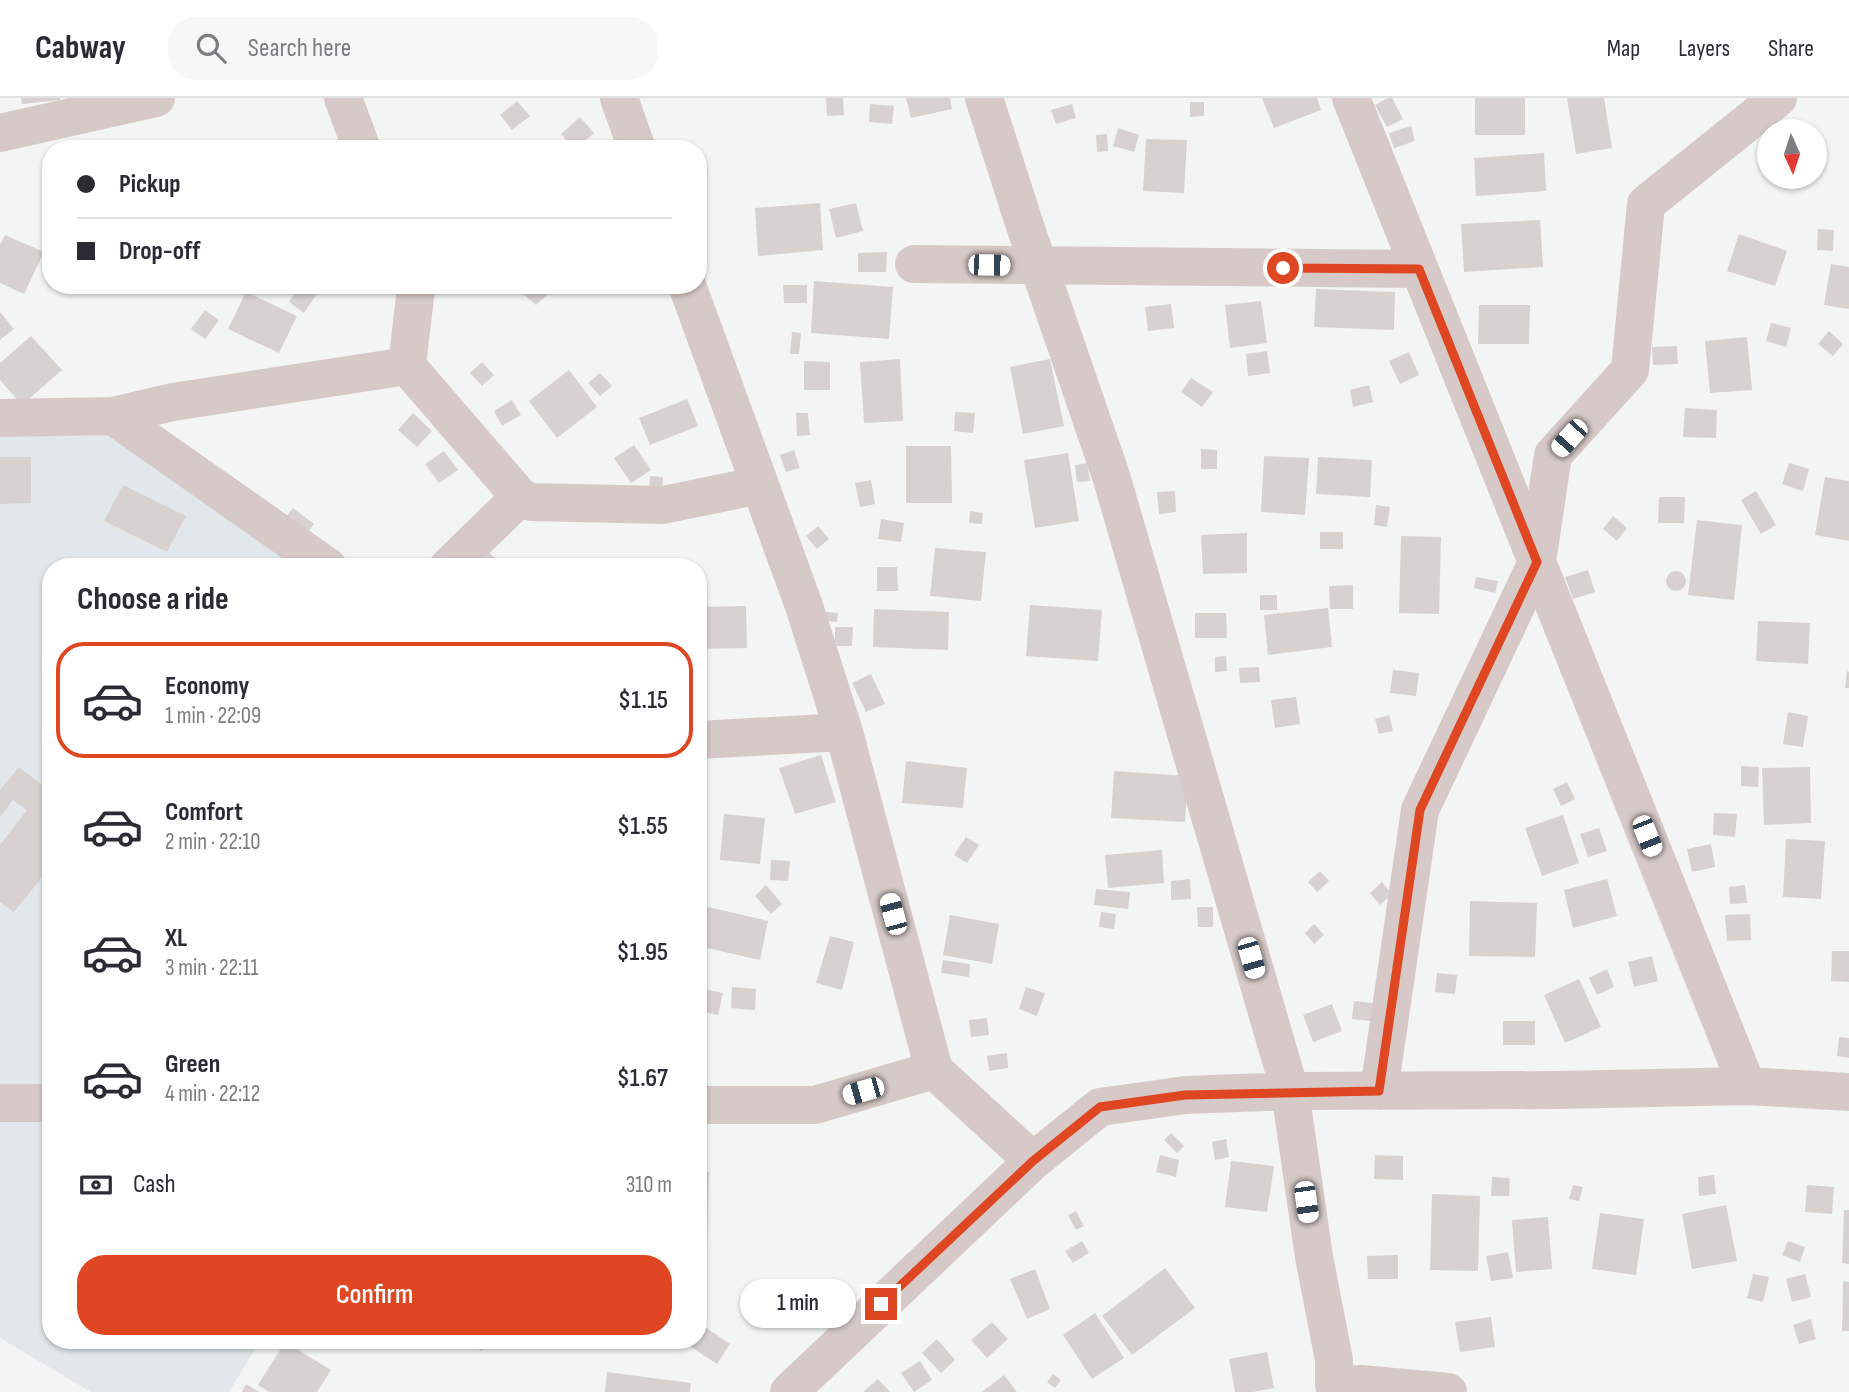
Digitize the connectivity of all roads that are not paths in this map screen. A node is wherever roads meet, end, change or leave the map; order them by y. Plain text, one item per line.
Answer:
1 (156, 98) edge
2 (343, 98) edge
3 (619, 98) edge
4 (984, 98) edge
5 (1351, 98) edge
6 (1778, 98) edge
7 (0, 133) edge
8 (359, 140) edge
9 (634, 140) edge
10 (914, 264) dead end
11 (1039, 265) junction
12 (1419, 269) junction
13 (414, 294) edge
14 (690, 294) edge
15 (407, 366) junction
16 (113, 416) junction
17 (0, 418) edge
18 (760, 485) junction
19 (520, 497) junction
20 (315, 558) edge
21 (457, 558) edge
22 (1537, 562) junction
23 (844, 732) junction
24 (707, 740) edge
25 (934, 1070) junction
26 (1747, 1086) junction
27 (1290, 1091) junction
28 (1379, 1091) junction
29 (1849, 1092) edge
30 (0, 1102) edge
31 (42, 1103) edge
32 (707, 1105) edge
33 (1033, 1161) junction
34 (789, 1392) edge
35 (1448, 1392) edge

1 - 7 street
2 - 8 street
3 - 9 street
4 - 11 street
5 - 12 street
6 - 22 street
10 - 11 street
11 - 12 street
11 - 27 street
12 - 22 street
13 - 15 street
14 - 18 street
15 - 16 street
15 - 19 street
16 - 17 street
16 - 20 street
18 - 19 street
18 - 23 street
19 - 21 street
22 - 26 street
22 - 28 street
23 - 24 street
23 - 25 street
25 - 32 street
25 - 33 street
26 - 28 street
26 - 29 street
27 - 28 street
27 - 33 street
27 - 35 street
30 - 31 street
33 - 34 street

